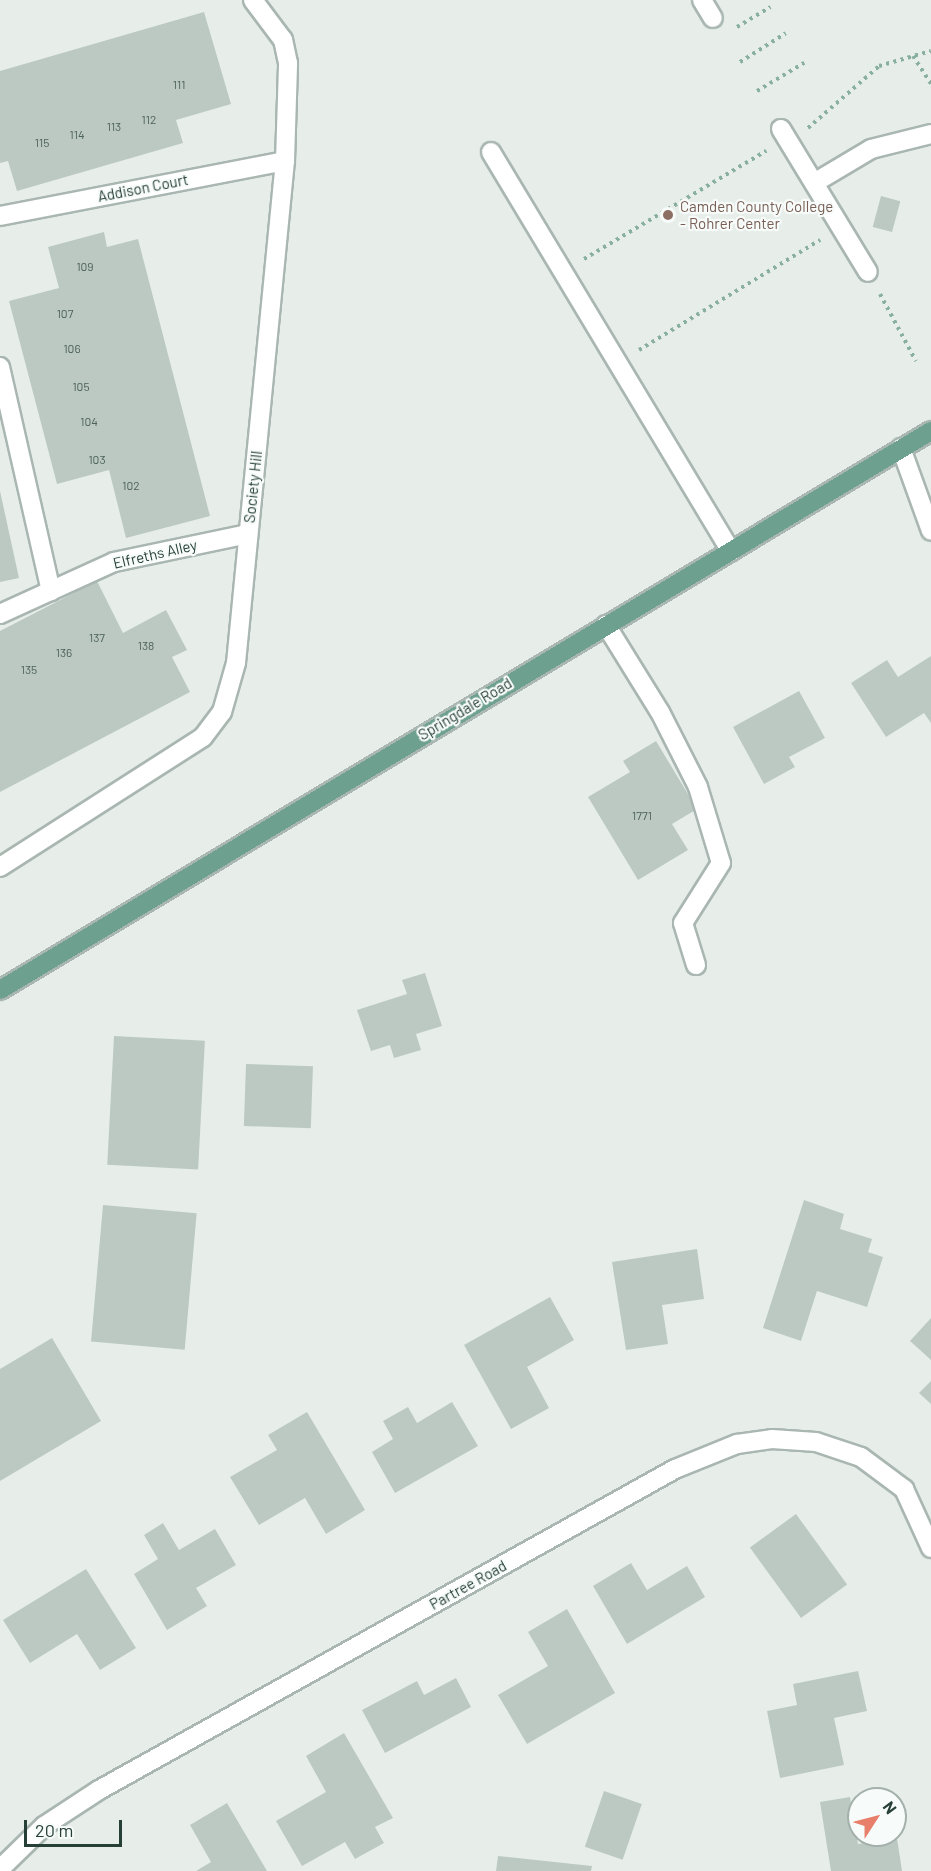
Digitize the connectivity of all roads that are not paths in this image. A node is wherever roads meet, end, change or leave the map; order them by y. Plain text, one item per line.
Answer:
1 (253, 0) edge
2 (702, 0) edge
3 (713, 18) dead end
4 (781, 129) dead end
5 (931, 134) edge
6 (491, 152) dead end
7 (285, 161) junction
8 (814, 183) junction
9 (0, 216) edge
10 (868, 272) road end
11 (0, 367) edge
12 (931, 430) edge
13 (901, 448) junction
14 (931, 531) edge
15 (248, 534) junction
16 (730, 550) junction
17 (51, 591) junction
18 (0, 614) edge
19 (606, 625) junction
20 (0, 867) edge
21 (696, 965) dead end
22 (0, 990) edge
23 (931, 1548) edge
24 (0, 1869) edge

1 - 7 street, Society Hill
2 - 3 street
4 - 8 street
5 - 8 street
6 - 16 street
7 - 9 street, Addison Court
7 - 15 street, Society Hill
8 - 10 street
11 - 17 street
12 - 13 main road, Springdale Road
13 - 14 street
13 - 16 main road, Springdale Road
15 - 17 street, Elfreths Alley
15 - 20 street, Society Hill
16 - 19 main road, Springdale Road
17 - 18 street, Elfreths Alley
19 - 21 street
19 - 22 main road, Springdale Road
23 - 24 street, Partree Road

